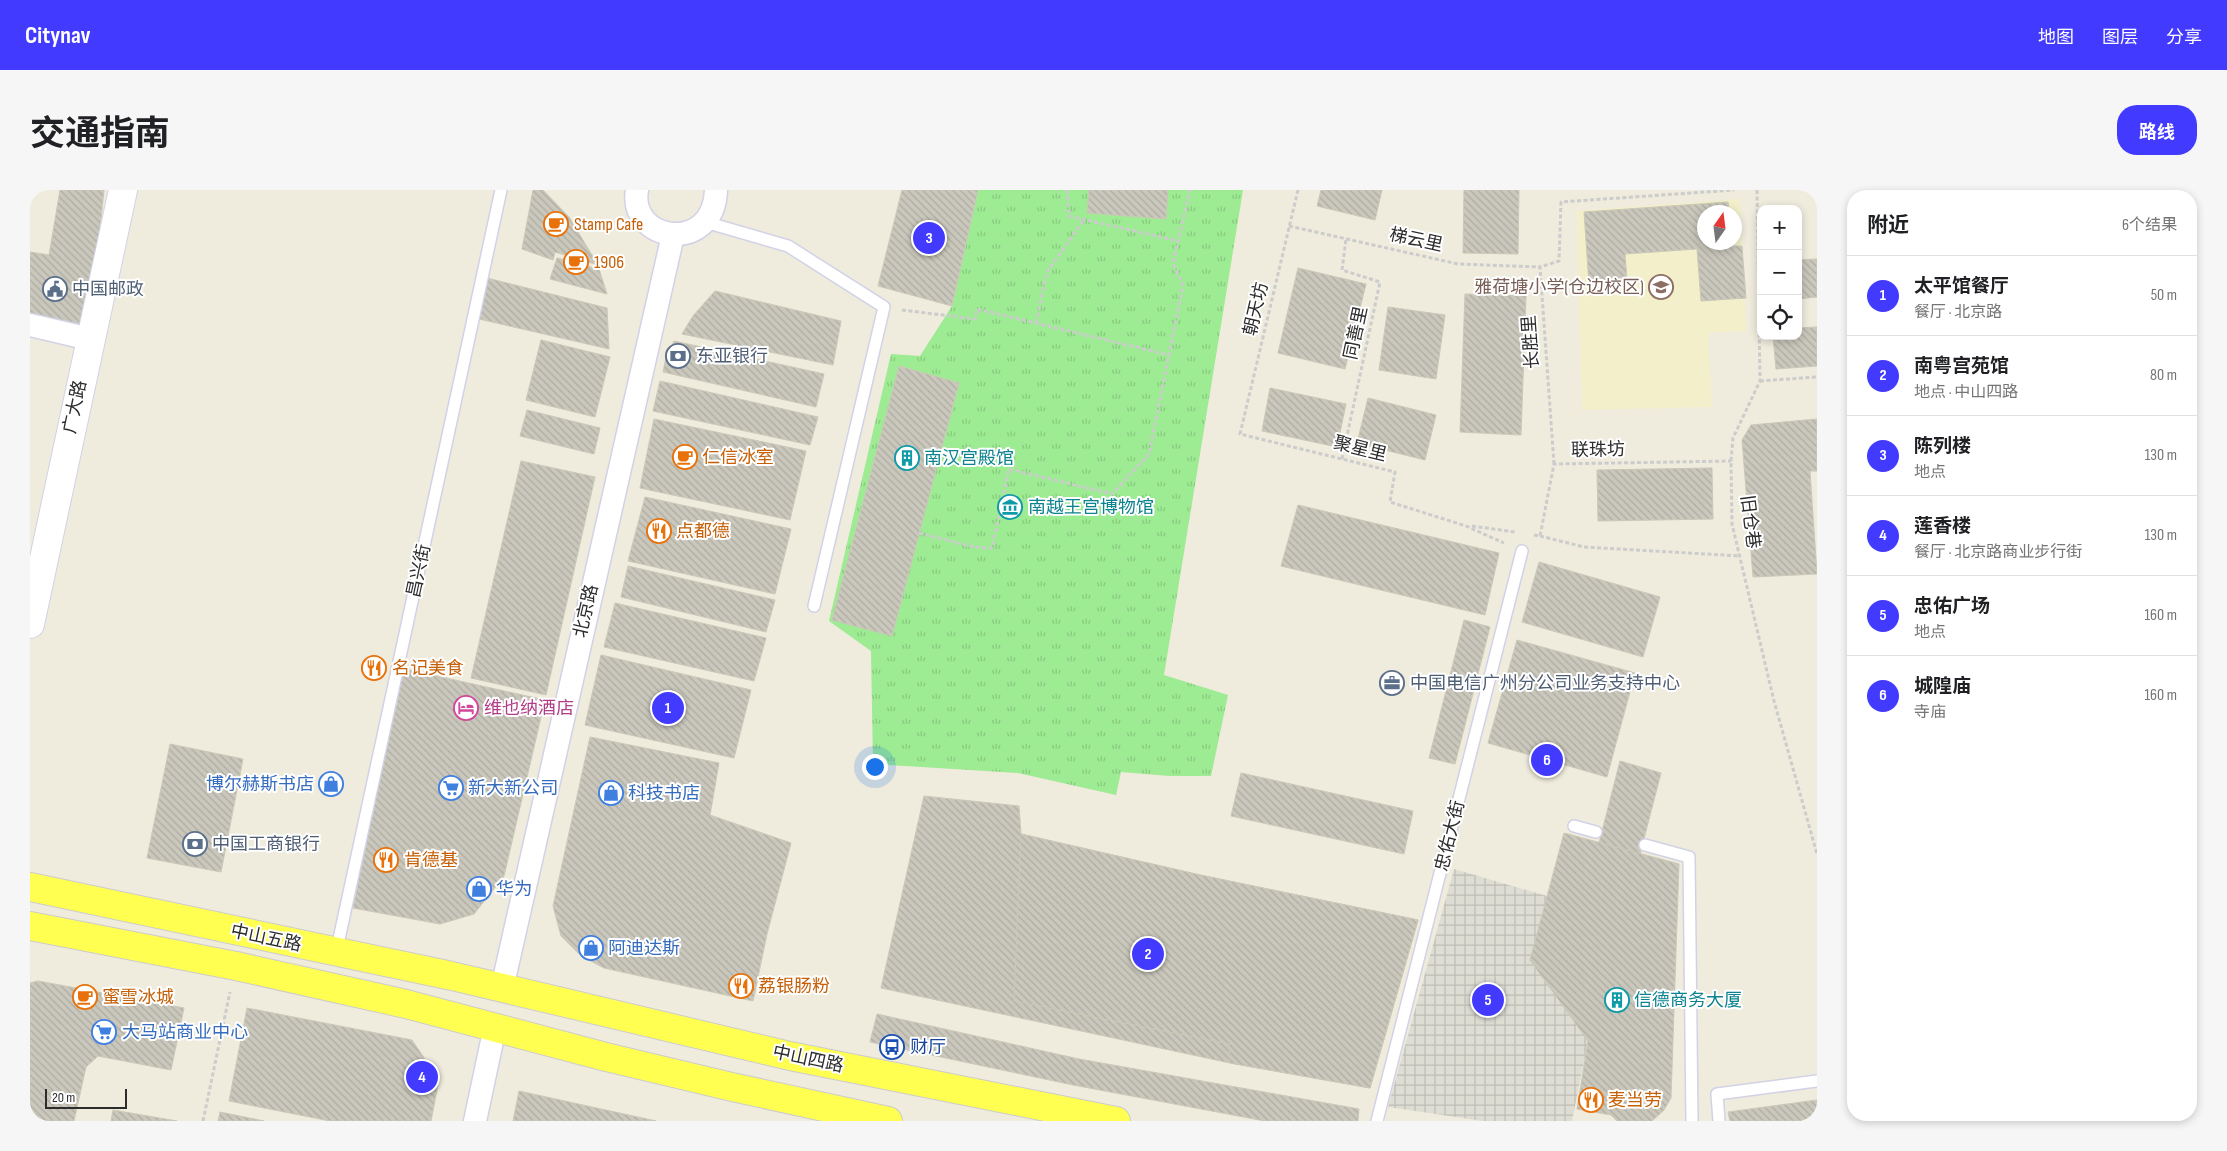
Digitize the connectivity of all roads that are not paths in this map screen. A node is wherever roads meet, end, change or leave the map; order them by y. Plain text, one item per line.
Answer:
1 (123, 190) edge
2 (501, 190) edge
3 (637, 190) edge
4 (716, 190) edge
5 (705, 222) junction
6 (673, 235) junction
7 (30, 325) edge
8 (90, 339) junction
9 (1522, 551) road end
10 (814, 606) dead end
11 (30, 624) edge
12 (1574, 826) dead end
13 (1596, 832) dead end
14 (1645, 845) dead end
15 (30, 887) edge
16 (30, 926) edge
17 (336, 953) junction
18 (502, 988) junction
19 (496, 1027) junction
20 (1817, 1081) edge
21 (849, 1117) edge
22 (476, 1121) edge
23 (888, 1121) edge
24 (1116, 1121) edge
25 (1378, 1121) edge
26 (1692, 1121) edge
27 (1719, 1121) edge

1 - 8 street, 广大路
2 - 17 lane, 昌兴街
3 - 6 street
4 - 5 street
5 - 6 street
5 - 10 lane
6 - 18 street, 北京路
7 - 8 street
8 - 11 street, 广大路
9 - 25 lane, 忠佑大街
12 - 13 lane
14 - 26 lane
15 - 17 main road, 中山五路
16 - 19 main road, 中山五路
17 - 18 main road, 中山五路
18 - 24 main road, 中山四路
19 - 21 main road
19 - 22 street
20 - 27 lane
21 - 23 main road

